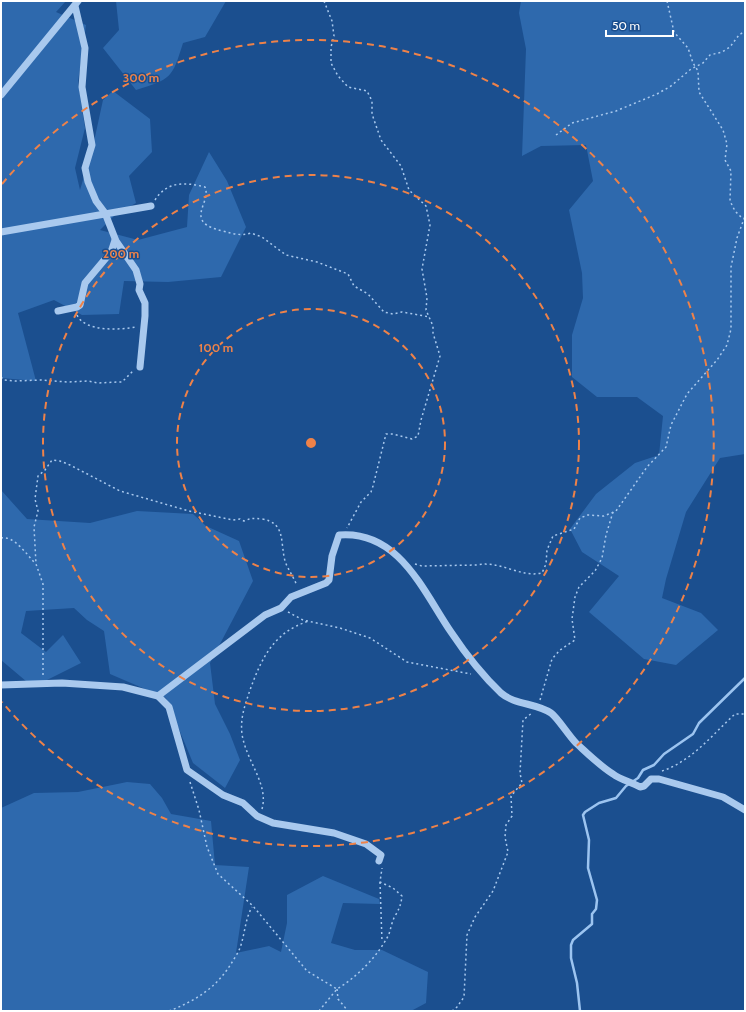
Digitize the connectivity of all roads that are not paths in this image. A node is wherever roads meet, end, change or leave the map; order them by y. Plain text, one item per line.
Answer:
1 (76, 4) edge
2 (1, 95) edge
3 (151, 206) road end
4 (104, 214) junction
5 (1, 232) edge
6 (115, 240) junction
7 (58, 312) dead end
8 (140, 367) road end
9 (1, 685) edge
10 (158, 696) junction
11 (745, 810) edge
12 (379, 861) road end

1 - 2 street
1 - 4 street
3 - 4 street
4 - 5 street
4 - 6 street
6 - 7 street
6 - 8 street
9 - 10 street
10 - 11 street
10 - 12 street

